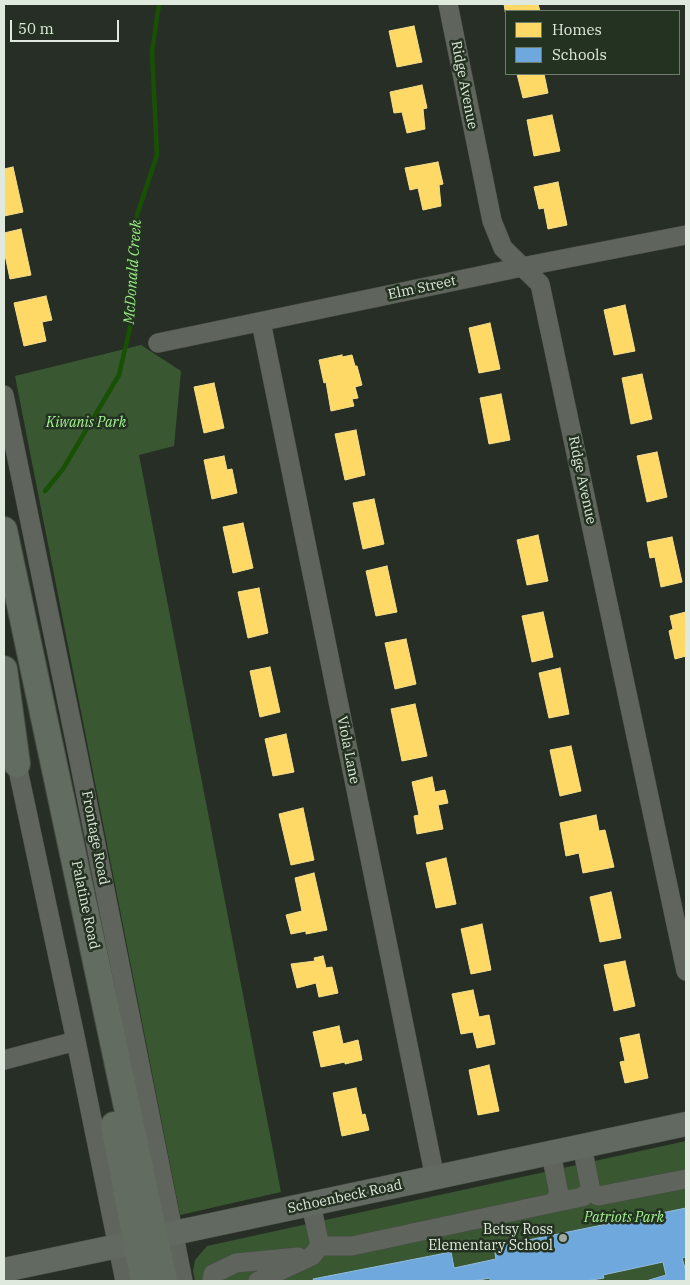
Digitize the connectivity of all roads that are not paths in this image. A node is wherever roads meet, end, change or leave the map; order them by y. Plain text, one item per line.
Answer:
1 (448, 4) edge
2 (686, 235) edge
3 (522, 267) junction
4 (261, 322) junction
5 (158, 343) dead end
6 (4, 395) edge
7 (4, 530) edge
8 (4, 601) edge
9 (4, 669) edge
10 (4, 709) edge
11 (17, 764) junction
12 (686, 972) edge
13 (76, 1041) junction
14 (4, 1060) edge
15 (686, 1124) edge
16 (582, 1146) junction
17 (551, 1153) junction
18 (435, 1178) junction
19 (686, 1179) edge
20 (591, 1191) junction
21 (553, 1203) junction
22 (312, 1204) junction
23 (146, 1240) junction
24 (316, 1251) junction
25 (4, 1270) edge
26 (125, 1281) edge
27 (144, 1281) edge
28 (164, 1281) edge
29 (182, 1281) edge
30 (212, 1281) edge
31 (258, 1281) edge

1 - 3 street, Ridge Avenue
2 - 3 street, Elm Street
3 - 4 street, Elm Street
3 - 12 street, Ridge Avenue
4 - 5 street, Elm Street
4 - 18 street, Viola Lane
6 - 23 street, Frontage Road
7 - 23 highway, Palatine Road
8 - 23 highway, Palatine Road
9 - 11 highway
10 - 11 street, Frontage Road
11 - 13 street, Frontage Road
13 - 14 street
13 - 23 street, Frontage Road
15 - 16 main road, Schoenbeck Road
16 - 17 main road, Schoenbeck Road
16 - 20 street
17 - 18 main road, Schoenbeck Road
17 - 21 street
18 - 22 main road, Schoenbeck Road
19 - 20 street
20 - 21 street
21 - 24 street
22 - 23 main road, Schoenbeck Road
22 - 24 street
23 - 25 main road, Schoenbeck Road
23 - 26 street, Frontage Road
23 - 27 highway, Palatine Road
23 - 28 highway, Palatine Road
23 - 29 street, Frontage Road
24 - 30 street
24 - 31 street

